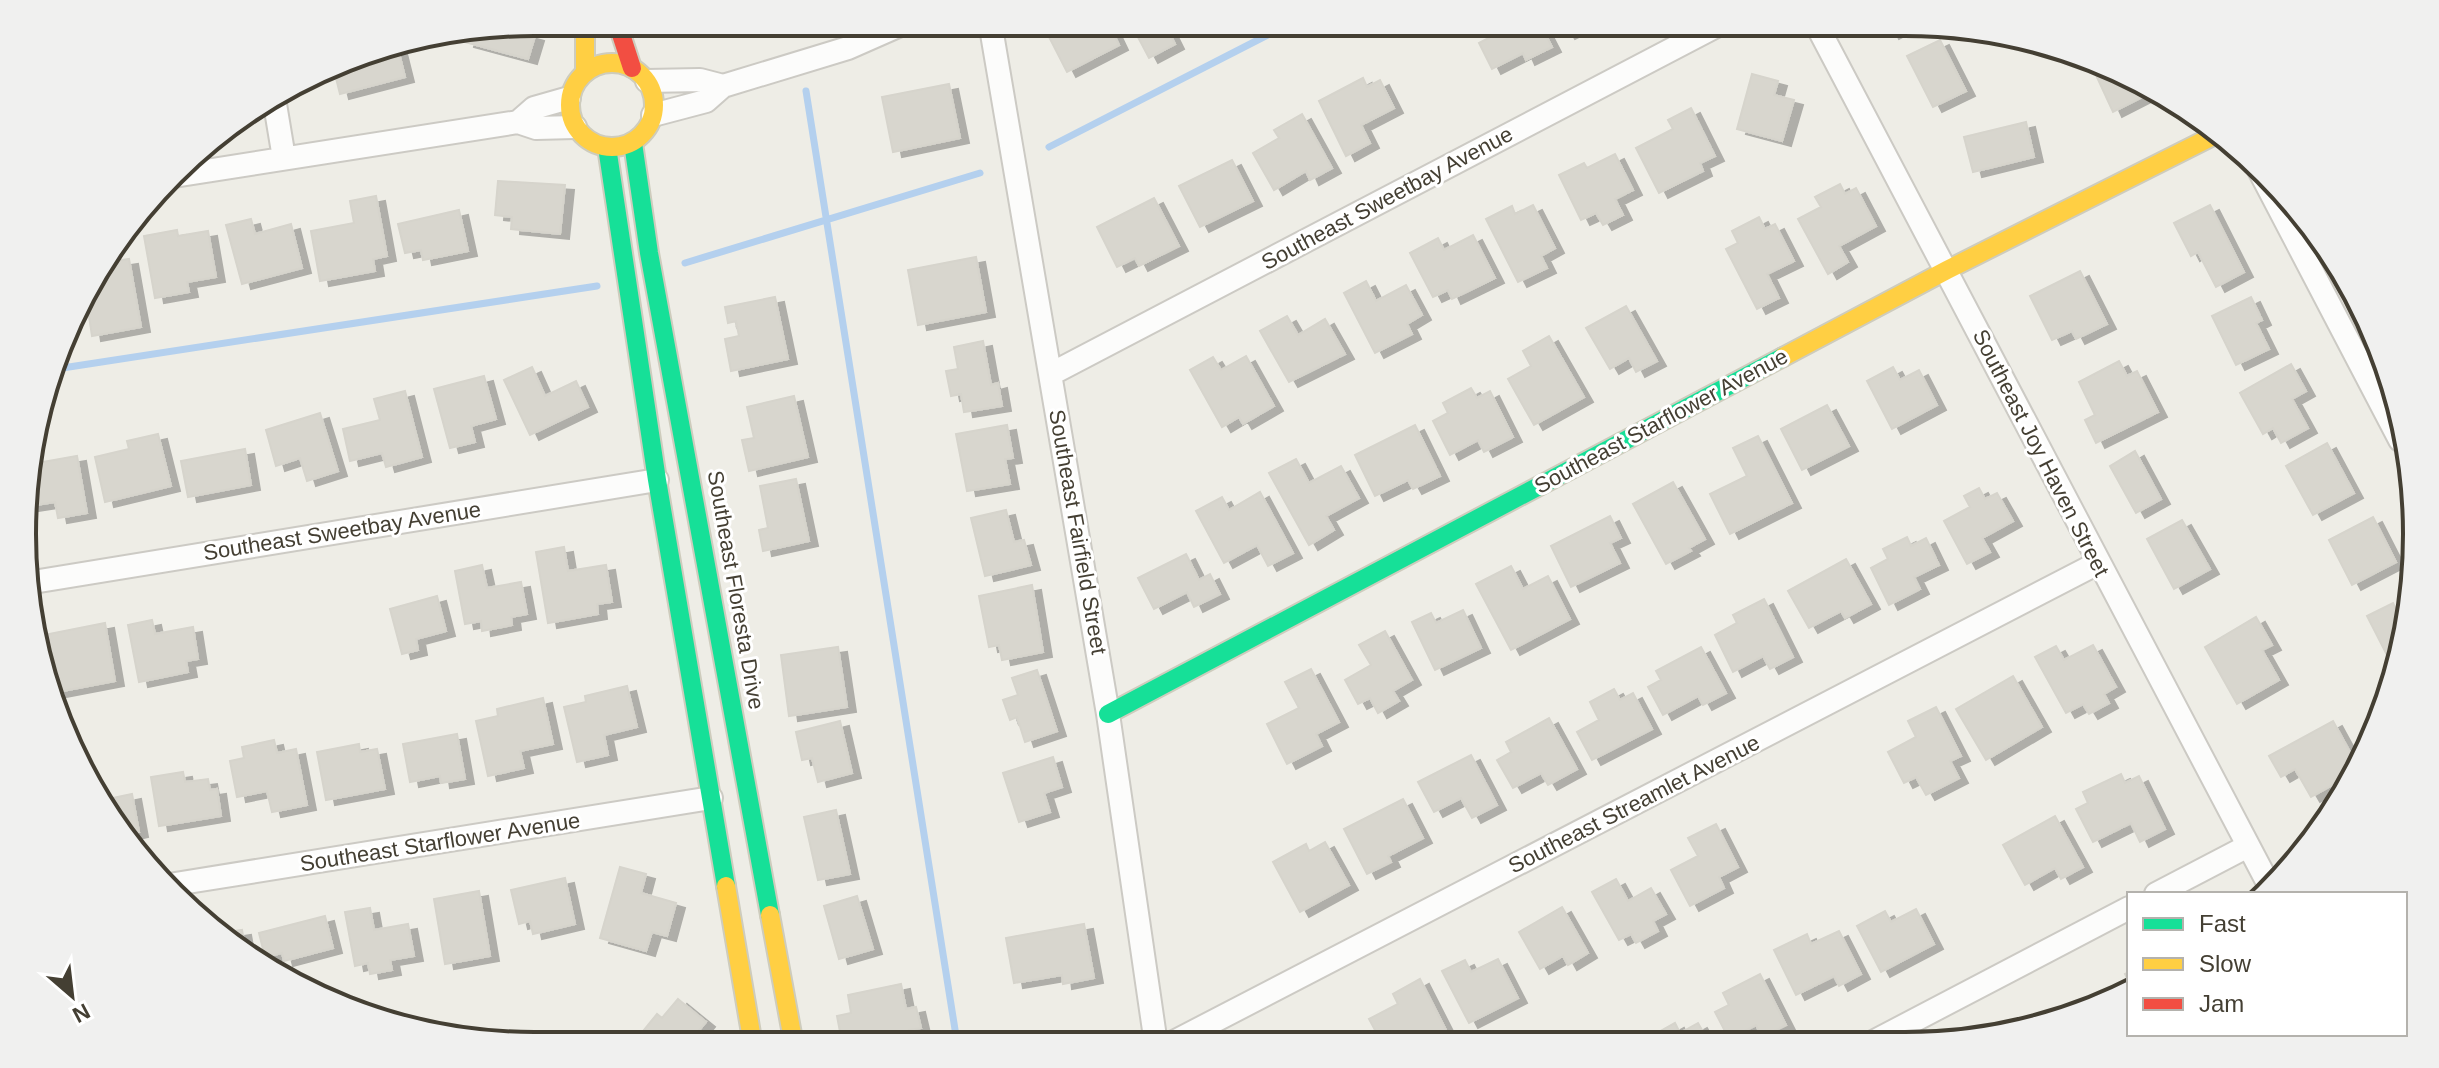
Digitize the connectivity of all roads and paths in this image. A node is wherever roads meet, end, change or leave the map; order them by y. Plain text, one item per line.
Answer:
1 (585, 36) edge
2 (623, 36) edge
3 (875, 36) edge
4 (992, 36) edge
5 (1697, 36) edge
6 (1822, 36) edge
7 (585, 72) junction
8 (640, 74) junction
9 (723, 86) junction
10 (569, 98) junction
11 (276, 109) edge
12 (653, 115) junction
13 (518, 122) junction
14 (575, 127) junction
15 (2208, 139) edge
16 (633, 143) junction
17 (607, 147) junction
18 (284, 158) junction
19 (192, 173) edge
20 (2276, 203) edge
21 (1947, 270) junction
22 (1051, 374) junction
23 (2389, 419) edge
24 (657, 480) junction
25 (2098, 563) junction
26 (38, 581) edge
27 (1108, 714) junction
28 (711, 798) junction
29 (2248, 846) junction
30 (2265, 877) edge
31 (180, 883) edge
32 (2160, 892) edge
33 (2127, 909) edge
34 (751, 1032) edge
35 (792, 1032) edge
36 (1154, 1032) edge
37 (1193, 1032) edge
38 (1892, 1032) edge

1 - 7 street
2 - 8 street
3 - 9 street
4 - 22 street, Southeast Fairfield Street
5 - 22 street, Southeast Sweetbay Avenue
6 - 21 street, Southeast Joy Haven Street
7 - 8 street
7 - 10 street
8 - 9 street
8 - 12 street
9 - 12 street
10 - 13 street
10 - 14 street
11 - 18 street
12 - 16 street
13 - 14 street
13 - 18 street
14 - 17 street
15 - 21 street, Southeast Starflower Avenue
16 - 17 street
16 - 35 street, Southeast Floresta Drive
17 - 24 street
18 - 19 street
20 - 23 street
21 - 25 street, Southeast Joy Haven Street
21 - 27 street, Southeast Starflower Avenue
22 - 27 street, Southeast Fairfield Street
24 - 26 street, Southeast Sweetbay Avenue
24 - 28 street
25 - 29 street, Southeast Joy Haven Street
25 - 37 street, Southeast Streamlet Avenue
27 - 36 street, Southeast Fairfield Street
28 - 31 street, Southeast Starflower Avenue
28 - 34 street
29 - 30 street, Southeast Joy Haven Street
29 - 32 street
33 - 38 street

